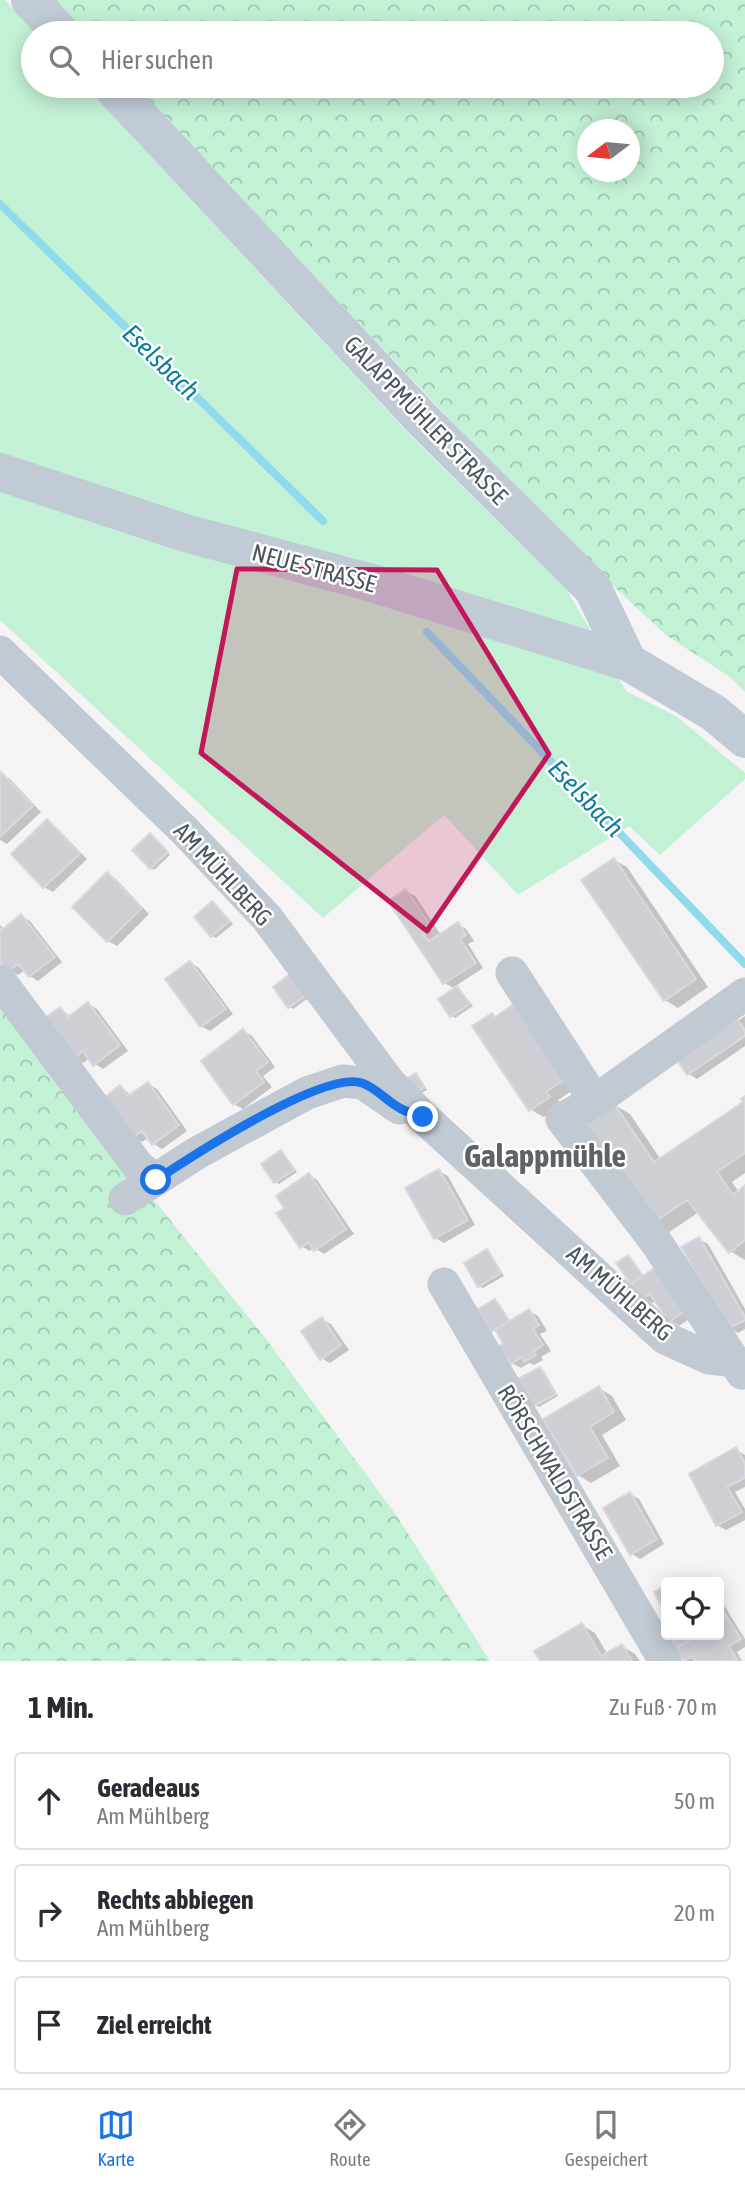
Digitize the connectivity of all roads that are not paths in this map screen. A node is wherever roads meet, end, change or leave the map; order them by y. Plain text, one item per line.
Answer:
1 (30, 0) edge
2 (50, 21) edge
3 (122, 98) edge
4 (0, 472) edge
5 (0, 652) edge
6 (628, 662) junction
7 (745, 739) edge
8 (512, 973) dead end
9 (0, 981) edge
10 (745, 994) edge
11 (595, 1101) junction
12 (423, 1117) junction
13 (156, 1180) junction
14 (125, 1199) dead end
15 (444, 1284) dead end
16 (740, 1369) edge
17 (665, 1661) edge

1 - 2 street
3 - 6 street, GALAPPMÜHLER STRASSE
4 - 6 street, NEUE STRASSE
5 - 12 street, AM MÜHLBERG
6 - 7 street
8 - 11 street
9 - 13 street
10 - 11 street
11 - 16 street
12 - 13 street, AM MÜHLBERG
12 - 16 street, AM MÜHLBERG
13 - 14 street, AM MÜHLBERG
15 - 17 street, RÖRSCHWALDSTRASSE

